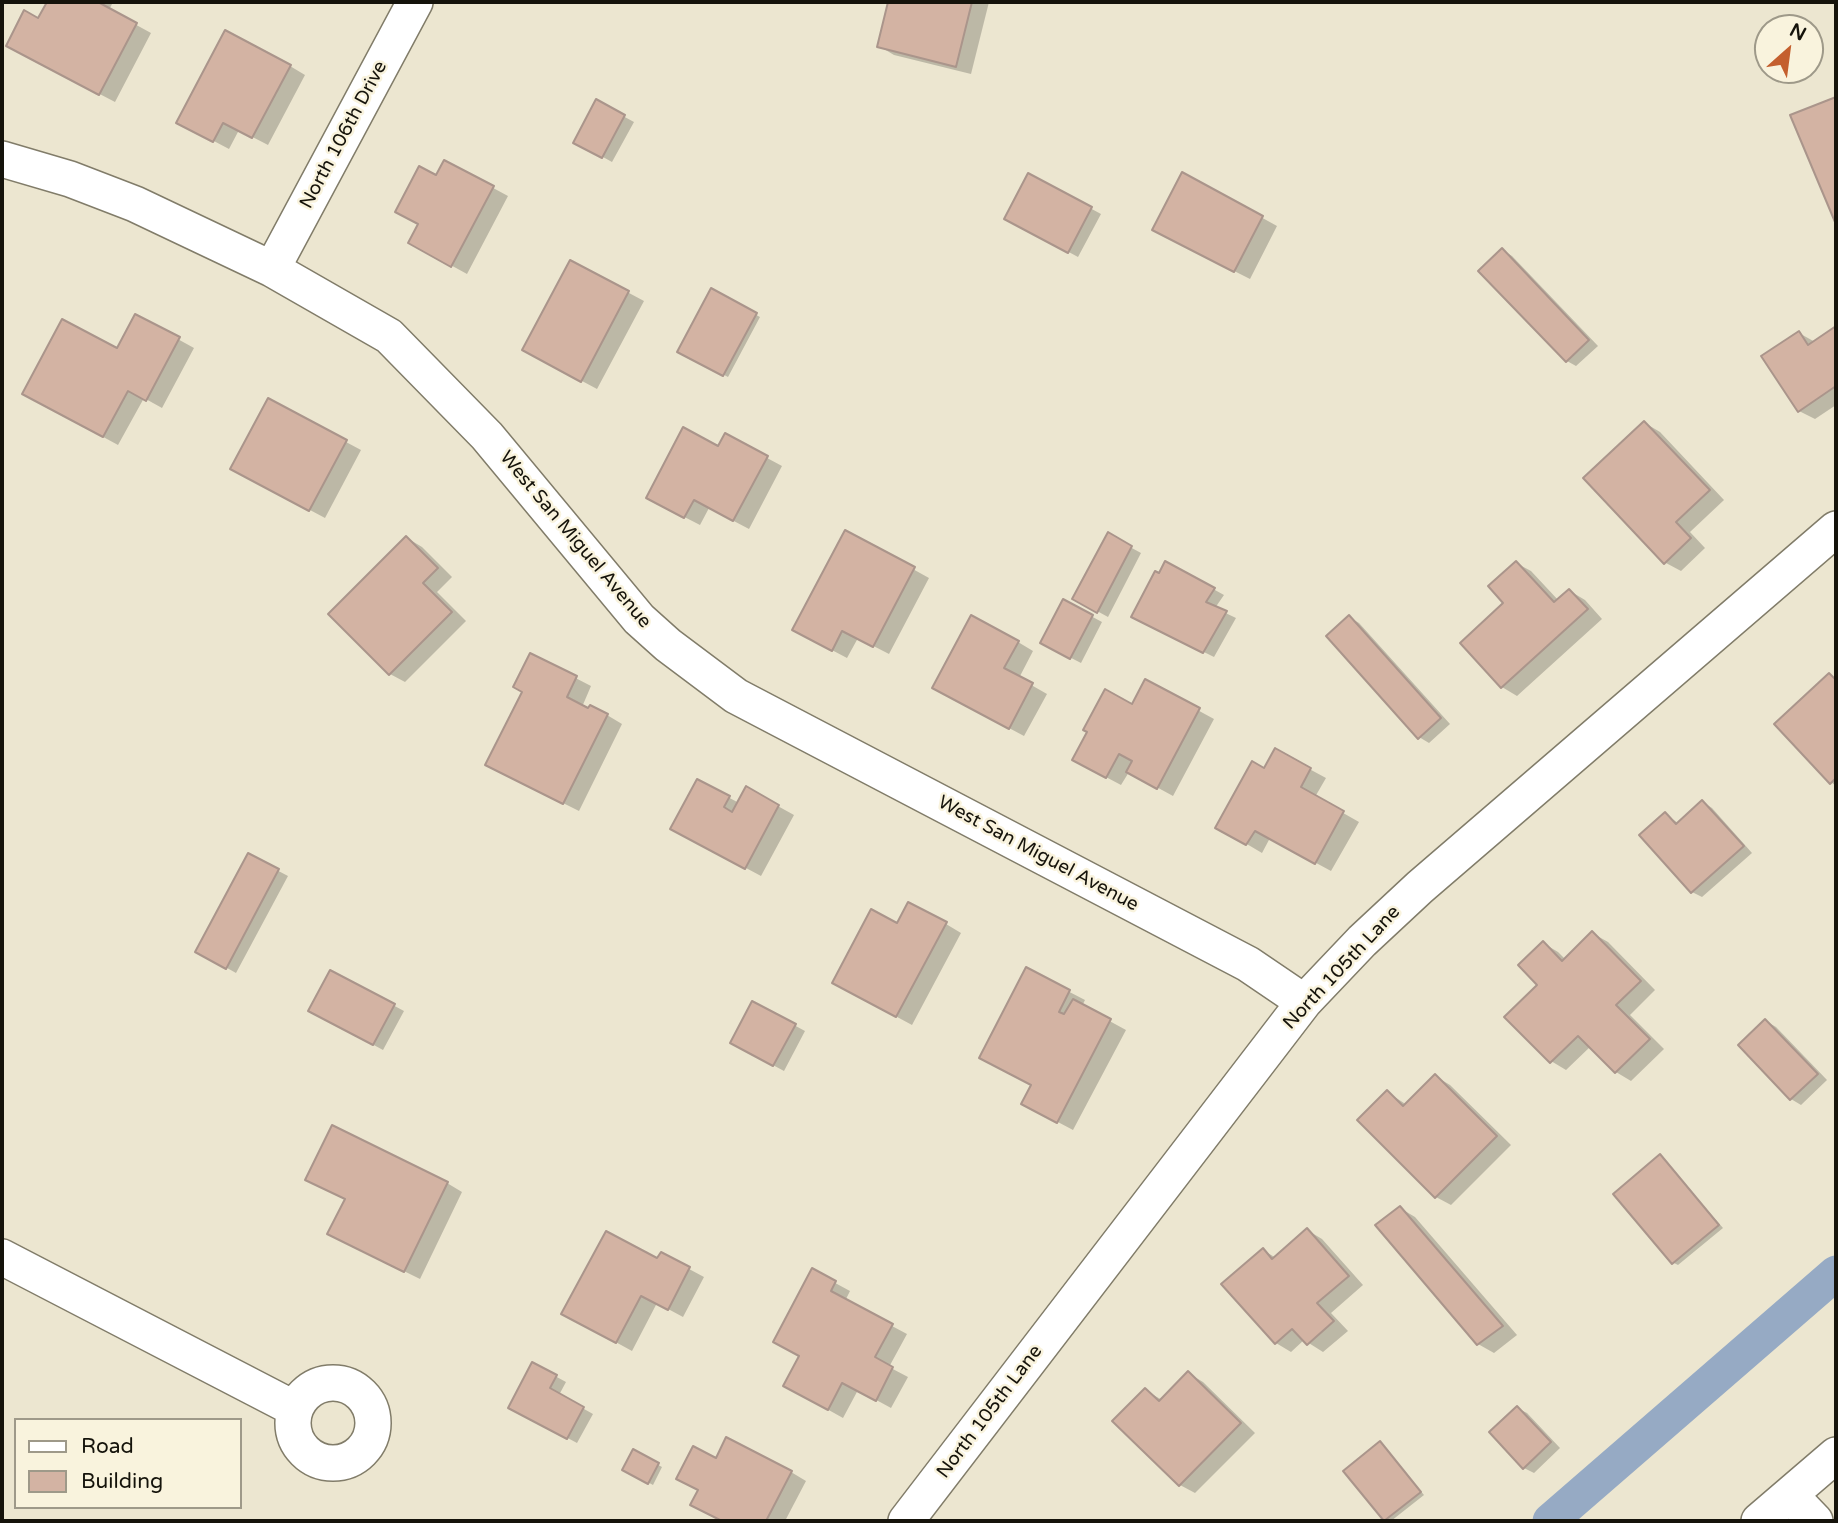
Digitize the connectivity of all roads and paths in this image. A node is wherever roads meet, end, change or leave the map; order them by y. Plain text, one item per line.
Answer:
1 (415, 2) edge
2 (2, 159) edge
3 (272, 269) junction
4 (1836, 529) edge
5 (1304, 1002) junction
6 (2, 1257) edge
7 (296, 1409) dead end
8 (1836, 1455) edge
9 (1790, 1495) junction
10 (906, 1521) edge
11 (1759, 1521) edge
12 (1815, 1521) edge

1 - 3 street, North 106th Drive
2 - 3 street, West San Miguel Avenue
3 - 5 street, West San Miguel Avenue
4 - 5 street, North 105th Lane
5 - 10 street, North 105th Lane
6 - 7 street
8 - 9 street
9 - 11 street
9 - 12 street

